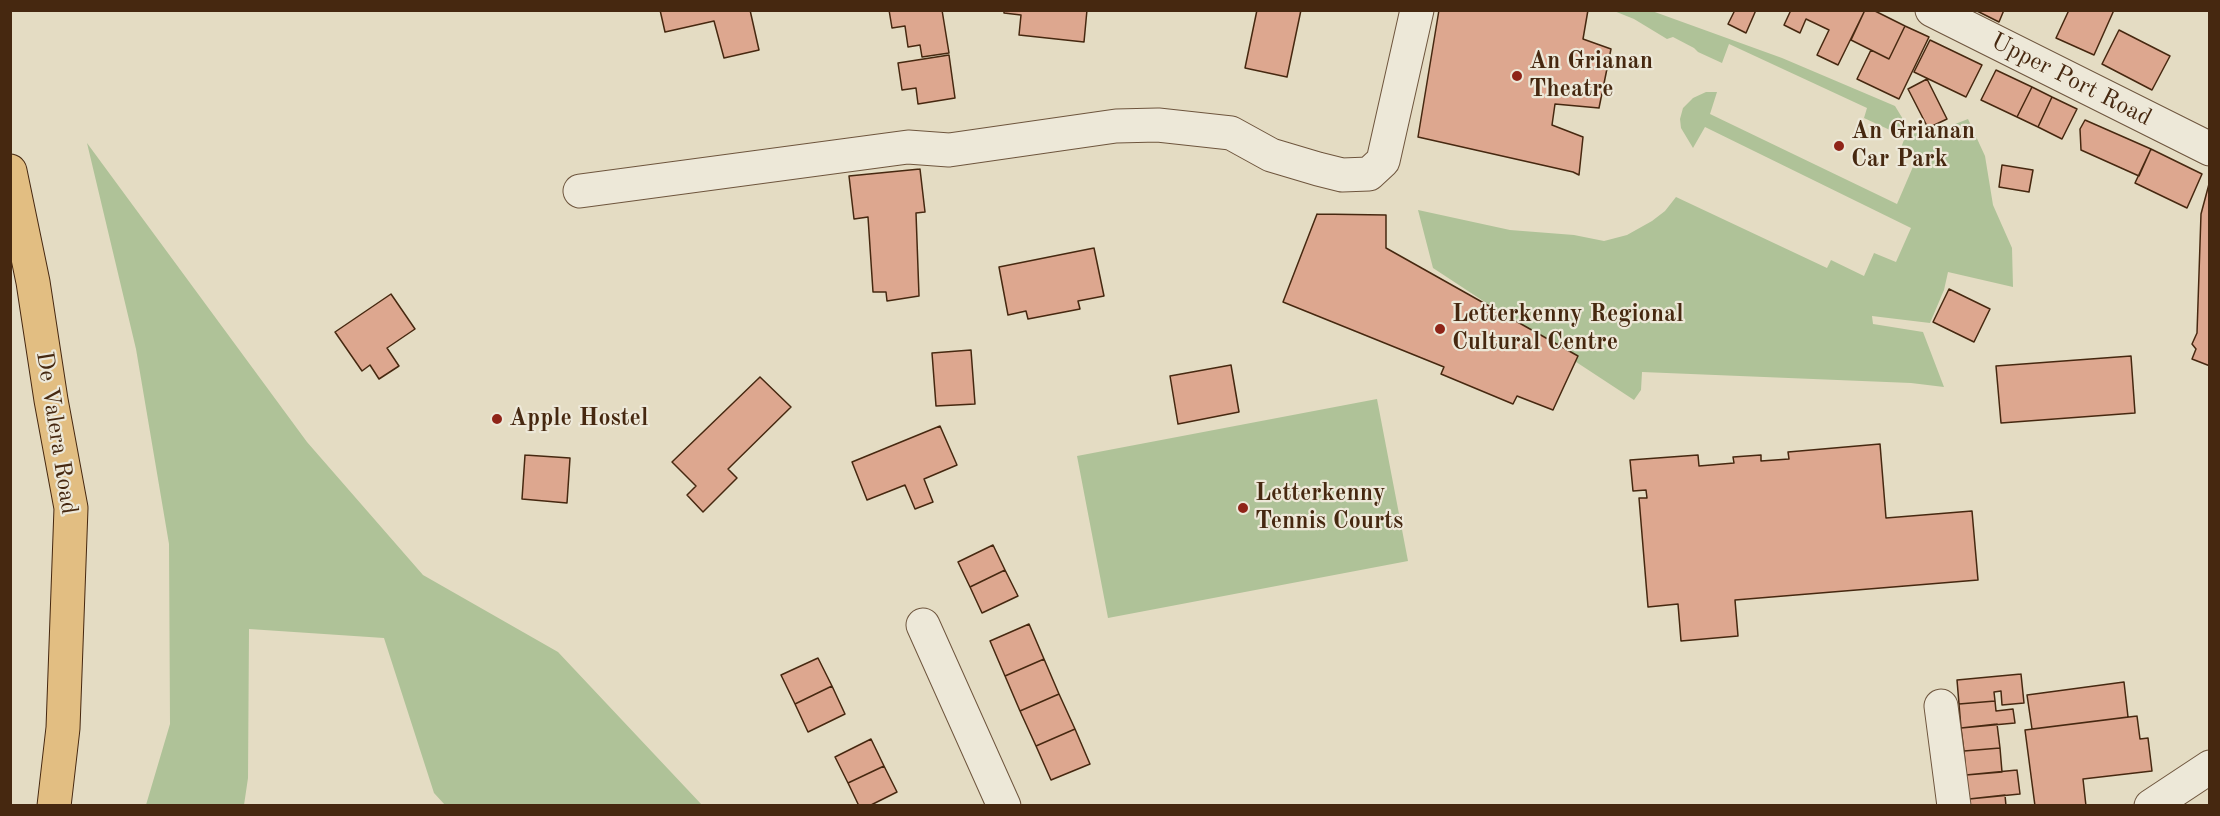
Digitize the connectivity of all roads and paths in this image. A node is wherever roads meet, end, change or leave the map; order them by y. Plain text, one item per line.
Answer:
1 (1417, 10) edge
2 (1932, 10) edge
3 (2210, 149) edge
4 (10, 171) edge
5 (580, 191) dead end
6 (923, 625) dead end
7 (1941, 706) dead end
8 (2210, 767) edge
9 (54, 806) edge
10 (1004, 806) edge
11 (1954, 806) edge
12 (2151, 806) edge

1 - 5 street
2 - 3 street, Upper Port Road
4 - 9 main road, De Valera Road
6 - 10 street
7 - 11 street
8 - 12 street

